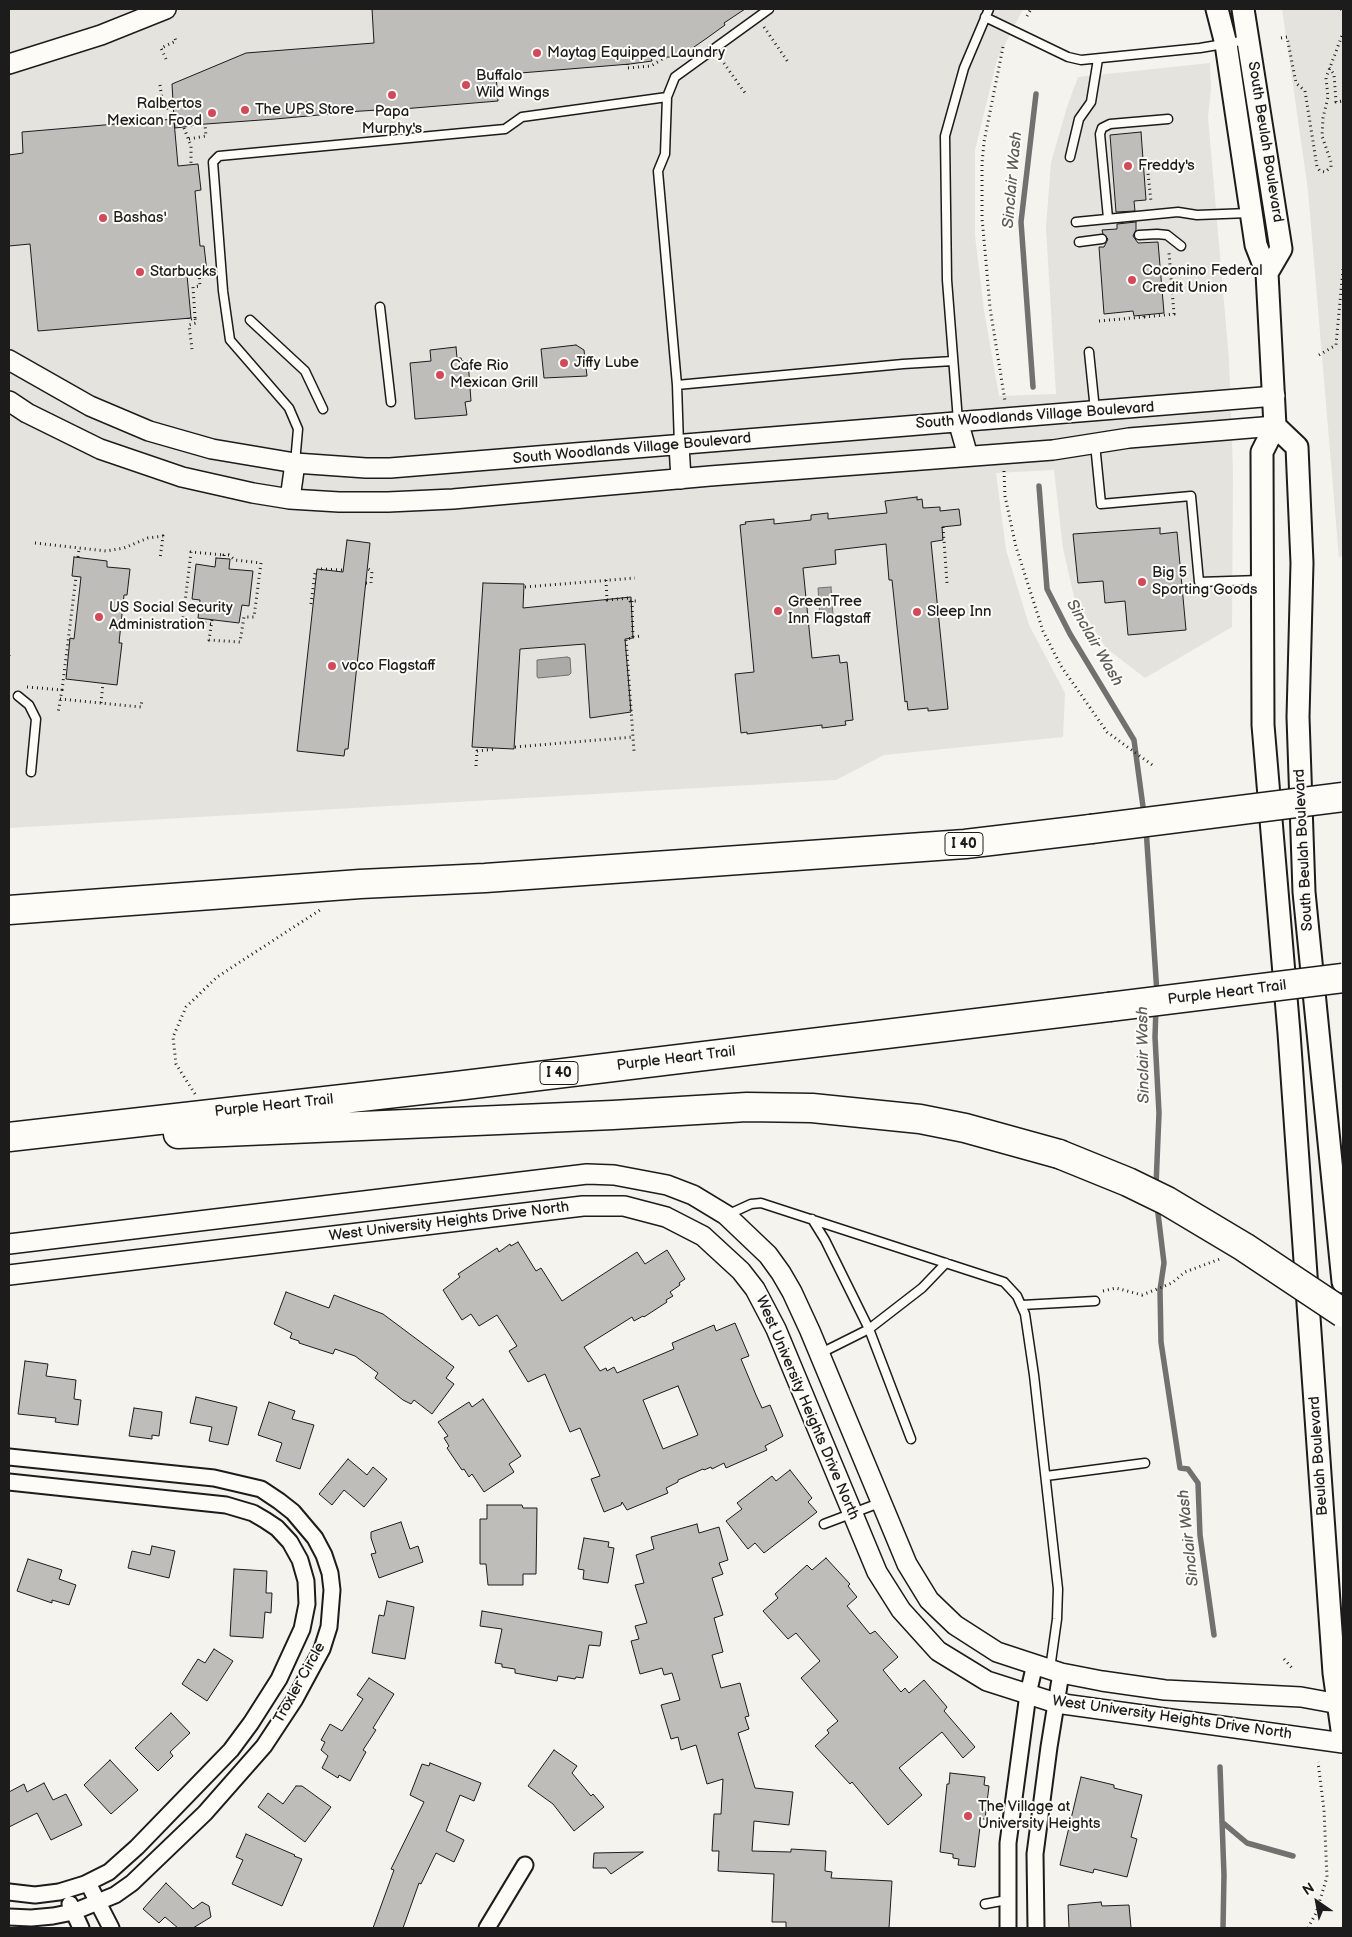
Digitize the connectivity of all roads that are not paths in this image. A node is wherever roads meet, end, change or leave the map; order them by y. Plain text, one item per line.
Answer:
1 (166, 9) edge
2 (769, 9) edge
3 (1217, 9) edge
4 (1243, 9) edge
5 (987, 13) edge
6 (1249, 40) junction
7 (1226, 44) junction
8 (1098, 59) junction
9 (9, 64) edge
10 (667, 96) junction
11 (1168, 119) dead end
12 (1070, 158) dead end
13 (1251, 213) junction
14 (1108, 218) junction
15 (1076, 222) dead end
16 (1139, 235) dead end
17 (1102, 239) dead end
18 (1079, 242) dead end
19 (1181, 246) dead end
20 (1268, 273) junction
21 (380, 307) dead end
22 (250, 320) dead end
23 (1089, 352) dead end
24 (9, 360) edge
25 (953, 361) junction
26 (676, 385) junction
27 (1275, 396) junction
28 (9, 401) edge
29 (391, 402) dead end
30 (323, 409) dead end
31 (1095, 412) junction
32 (958, 422) junction
33 (1275, 426) junction
34 (1095, 444) junction
35 (680, 445) junction
36 (968, 456) junction
37 (295, 463) junction
38 (681, 479) junction
39 (290, 498) junction
40 (1264, 580) junction
41 (18, 696) dead end
42 (31, 772) dead end
43 (1343, 782) edge
44 (1343, 797) edge
45 (1238, 809) junction
46 (9, 910) edge
47 (1343, 978) edge
48 (9, 1137) edge
49 (9, 1141) edge
50 (1298, 1175) joint
51 (726, 1215) junction
52 (812, 1219) junction
53 (9, 1244) edge
54 (946, 1263) junction
55 (9, 1275) edge
56 (1343, 1282) edge
57 (1095, 1301) road end
58 (1022, 1304) junction
59 (1343, 1313) edge
60 (869, 1329) junction
61 (820, 1354) junction
62 (911, 1439) dead end
63 (9, 1457) edge
64 (1146, 1463) dead end
65 (1046, 1476) junction
66 (9, 1482) edge
67 (882, 1502) junction
68 (852, 1514) junction
69 (824, 1524) dead end
70 (1049, 1669) junction
71 (1028, 1694) junction
72 (1056, 1703) junction
73 (1341, 1705) edge
74 (1343, 1737) edge
75 (1343, 1743) edge
76 (525, 1865) dead end
77 (88, 1883) junction
78 (66, 1890) junction
79 (9, 1892) edge
80 (1007, 1900) junction
81 (97, 1903) junction
82 (985, 1904) dead end
83 (73, 1912) junction
84 (9, 1917) edge
85 (81, 1928) edge
86 (111, 1928) edge
87 (487, 1928) edge
88 (1008, 1928) edge
89 (1036, 1928) edge

1 - 9 street
2 - 10 lane
3 - 7 main road, South Beulah Boulevard
4 - 6 main road, South Beulah Boulevard
5 - 8 lane
5 - 25 lane
6 - 7 lane
6 - 20 main road, South Beulah Boulevard
7 - 8 lane
7 - 13 main road, South Beulah Boulevard
8 - 12 lane
10 - 26 lane
10 - 37 lane
11 - 14 lane
13 - 14 lane
13 - 20 main road, South Beulah Boulevard
14 - 15 lane
16 - 19 lane
17 - 18 lane
20 - 27 main road, South Beulah Boulevard
21 - 29 lane
22 - 30 lane
23 - 31 lane
24 - 37 street, South Woodlands Village Boulevard
25 - 26 lane
25 - 32 lane
26 - 35 lane
27 - 31 street, South Woodlands Village Boulevard
27 - 33 main road, South Beulah Boulevard
28 - 39 street, South Woodlands Village Boulevard
31 - 32 street, South Woodlands Village Boulevard
32 - 35 street, South Woodlands Village Boulevard
32 - 36 street
33 - 34 street, South Woodlands Village Boulevard
33 - 40 main road, South Beulah Boulevard
33 - 56 main road, South Beulah Boulevard
34 - 36 street, South Woodlands Village Boulevard
34 - 40 lane
35 - 37 street, South Woodlands Village Boulevard
35 - 38 street
36 - 38 street, South Woodlands Village Boulevard
37 - 39 street
38 - 39 street, South Woodlands Village Boulevard
40 - 50 main road, South Beulah Boulevard
41 - 42 lane
43 - 45 highway, bridge
44 - 45 highway, I 40, bridge
45 - 46 highway, I 40, bridge
47 - 48 highway, Purple Heart Trail / I 40, bridge
49 - 59 highway, bridge
50 - 73 main road, Beulah Boulevard
51 - 52 lane
51 - 53 street, West University Heights Drive North
51 - 61 street, West University Heights Drive North
52 - 54 lane
52 - 60 lane
54 - 58 lane
54 - 60 lane
55 - 68 street, West University Heights Drive North
57 - 58 lane
58 - 65 lane
60 - 61 lane
60 - 62 lane
61 - 67 street, West University Heights Drive North
63 - 81 street, Troxler Circle
64 - 65 lane
65 - 70 lane
66 - 77 street, Troxler Circle
67 - 68 lane
67 - 70 street, West University Heights Drive North
68 - 69 lane
68 - 71 street, West University Heights Drive North
70 - 71 street
70 - 72 street
70 - 73 street, West University Heights Drive North
71 - 72 street, West University Heights Drive North
71 - 80 street
72 - 75 street, West University Heights Drive North
72 - 89 street
73 - 74 main road, Beulah Boulevard
76 - 87 street
77 - 78 street, Troxler Circle
77 - 81 street
78 - 79 street, Troxler Circle
78 - 83 street
80 - 82 lane
80 - 88 street
81 - 83 street, Troxler Circle
81 - 86 street
83 - 84 street, Troxler Circle
83 - 85 street

